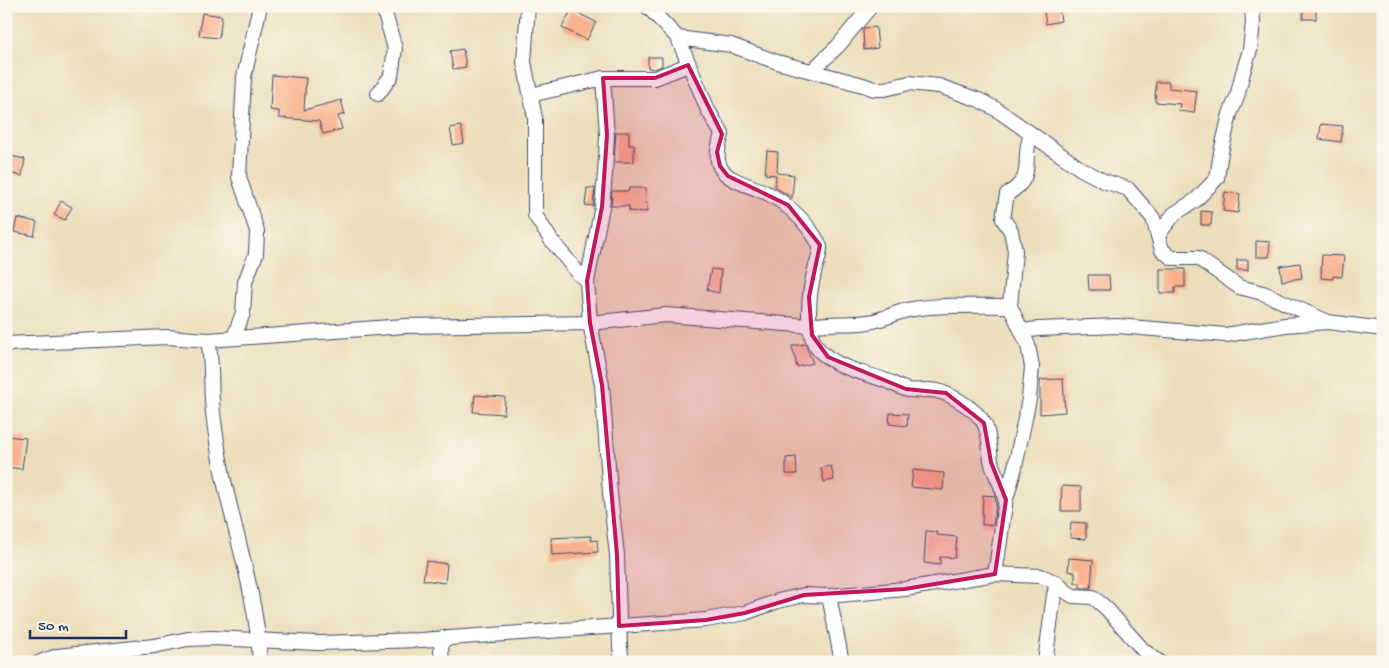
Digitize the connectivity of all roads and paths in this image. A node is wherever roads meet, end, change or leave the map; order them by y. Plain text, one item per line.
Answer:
1 (260, 6) edge
2 (383, 6) edge
3 (528, 6) edge
4 (647, 6) edge
5 (871, 6) edge
6 (1252, 6) edge
7 (678, 38) junction
8 (688, 65) junction
9 (813, 71) junction
10 (603, 78) junction
11 (378, 94) dead end
12 (531, 95) junction
13 (1031, 135) junction
14 (1159, 234) junction
15 (587, 281) junction
16 (1010, 306) junction
17 (1328, 322) junction
18 (590, 323) junction
19 (811, 326) junction
20 (1383, 329) edge
21 (1022, 331) junction
22 (234, 338) junction
23 (208, 340) junction
24 (6, 344) edge
25 (1006, 500) junction
26 (995, 574) junction
27 (1057, 583) junction
28 (829, 596) junction
29 (619, 626) junction
30 (443, 638) junction
31 (258, 641) junction
32 (40, 662) edge
33 (260, 662) edge
34 (442, 662) edge
35 (622, 662) edge
36 (842, 662) edge
37 (1044, 662) edge
38 (1159, 662) edge

1 - 22 street
2 - 11 street
3 - 12 street
4 - 7 street
5 - 9 street
6 - 14 street
7 - 8 street
7 - 9 street
8 - 10 street
8 - 19 street
9 - 13 street
10 - 12 street
10 - 15 street
12 - 15 street
13 - 14 street
13 - 16 street
14 - 17 street
15 - 18 street
16 - 19 street
16 - 21 street
17 - 20 street
17 - 21 street
18 - 19 street
18 - 22 street
18 - 29 street
19 - 25 street
21 - 25 street
22 - 23 street
23 - 24 street
23 - 31 street
25 - 26 street
26 - 27 street
26 - 28 street
27 - 37 street
27 - 38 street
28 - 29 street
28 - 36 street
29 - 30 street
29 - 35 street
30 - 31 street
30 - 34 street
31 - 32 street
31 - 33 street

